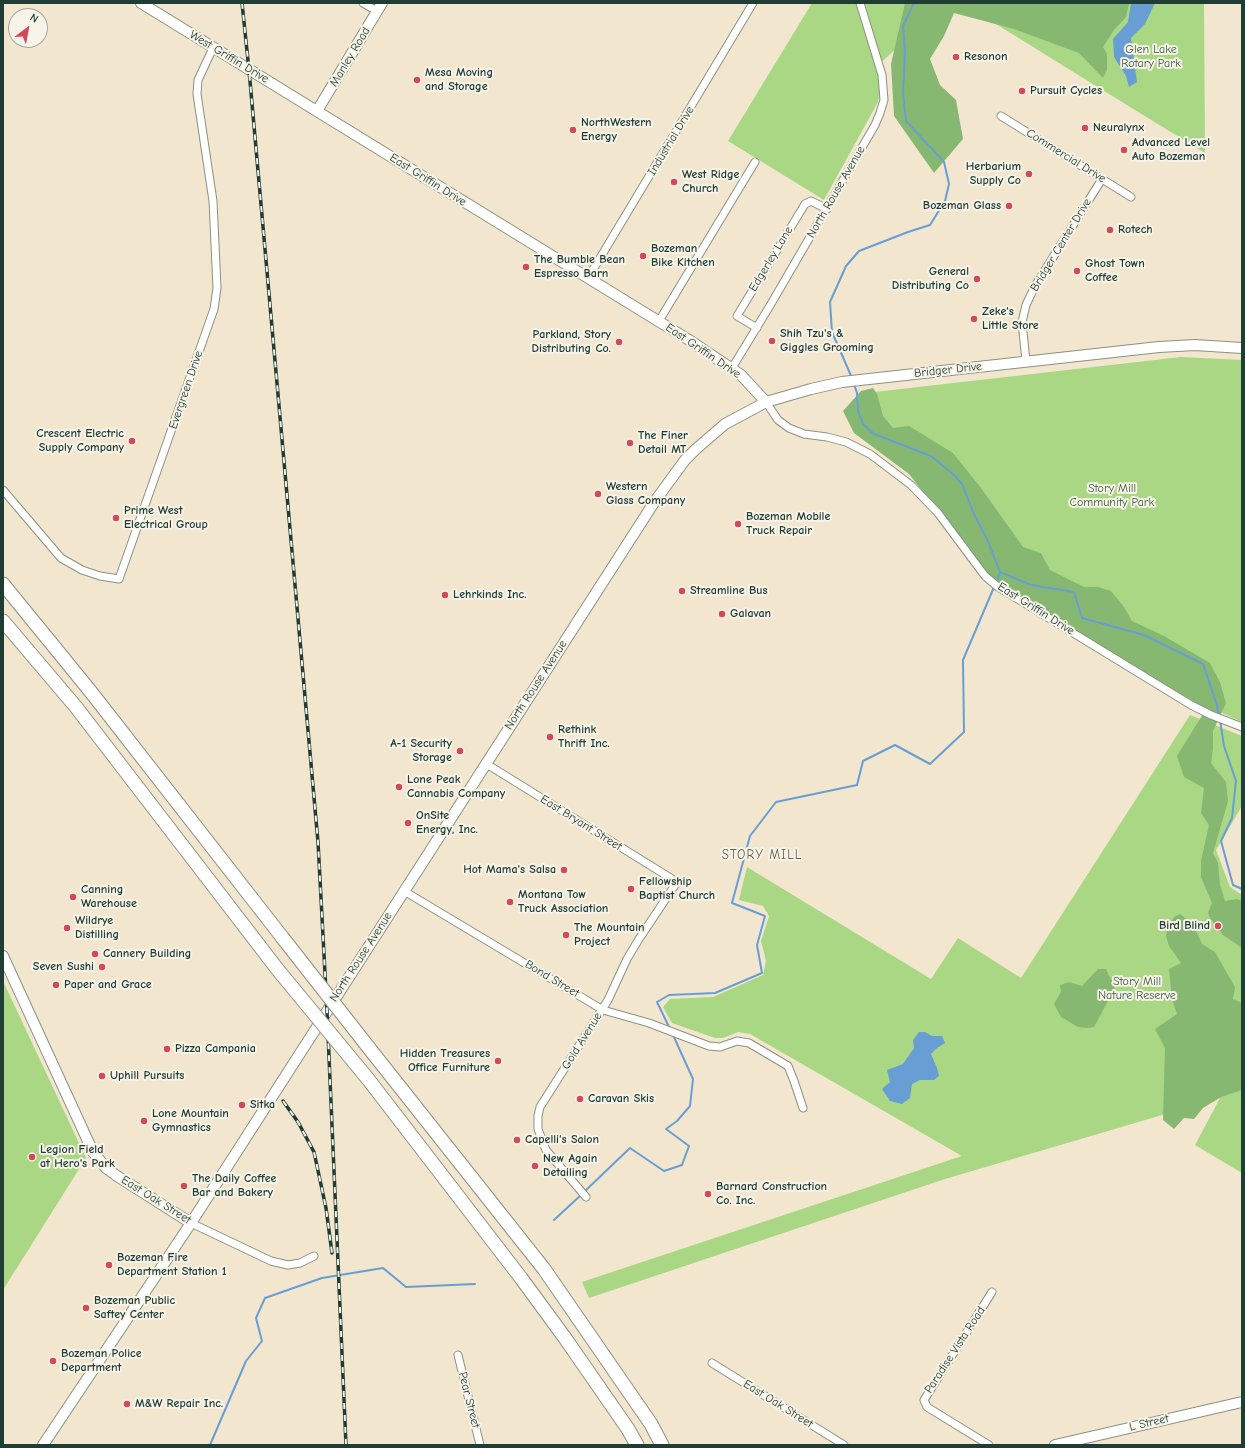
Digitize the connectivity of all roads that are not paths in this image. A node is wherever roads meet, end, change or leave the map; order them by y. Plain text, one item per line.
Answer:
1 (141, 3) edge
2 (363, 3) edge
3 (753, 3) edge
4 (860, 3) edge
5 (379, 7) edge
6 (213, 48) junction
7 (317, 111) junction
8 (1001, 116) dead end
9 (755, 162) dead end
10 (1102, 179) junction
11 (1131, 197) dead end
12 (826, 209) junction
13 (588, 278) junction
14 (659, 321) junction
15 (757, 328) junction
16 (1242, 348) edge
17 (1026, 361) junction
18 (732, 368) junction
19 (766, 402) junction
20 (679, 469) joint
21 (3, 490) edge
22 (3, 584) edge
23 (3, 622) edge
24 (1242, 727) edge
25 (485, 764) junction
26 (677, 882) joint
27 (404, 891) junction
28 (3, 956) edge
29 (602, 1009) junction
30 (803, 1108) dead end
31 (586, 1197) dead end
32 (191, 1223) junction
33 (314, 1256) dead end
34 (992, 1292) dead end
35 (458, 1355) dead end
36 (712, 1362) dead end
37 (1242, 1402) edge
38 (43, 1445) edge
39 (480, 1445) edge
40 (637, 1445) edge
41 (662, 1445) edge
42 (844, 1445) edge
43 (989, 1445) edge
44 (1055, 1445) edge

1 - 6 main road, West Griffin Drive
2 - 5 street
3 - 13 street, Industrial Drive
4 - 12 street, North Rouse Avenue
5 - 7 main road, Manley Road
6 - 7 main road, West Griffin Drive
6 - 21 street, Evergreen Drive
7 - 13 main road, East Griffin Drive
8 - 10 street, Commercial Drive
9 - 14 street
10 - 11 street, Commercial Drive
10 - 17 street, Bridger Center Drive
12 - 15 street, North Rouse Avenue
12 - 15 street, Edgerley Lane
13 - 14 main road, East Griffin Drive
14 - 18 main road, East Griffin Drive
15 - 18 street, North Rouse Avenue
16 - 17 main road, Bridger Drive
17 - 19 main road, Bridger Drive
18 - 19 main road, East Griffin Drive
19 - 20 main road, Bridger Drive
19 - 24 street, East Griffin Drive
20 - 25 main road, North Rouse Avenue
22 - 41 highway, bridge
23 - 40 highway, bridge
25 - 26 street, East Bryant Street
25 - 27 main road, North Rouse Avenue
26 - 29 street, Gold Avenue
27 - 29 street, Bond Street
27 - 32 main road, North Rouse Avenue
28 - 32 main road, East Oak Street
29 - 30 street, Bond Street
29 - 31 street, Gold Avenue
32 - 33 street, East Oak Street
32 - 38 main road, North Rouse Avenue
34 - 43 street, Paradise Vista Road
35 - 39 street, Pear Street
36 - 42 street, East Oak Street
37 - 44 main road, L Street

